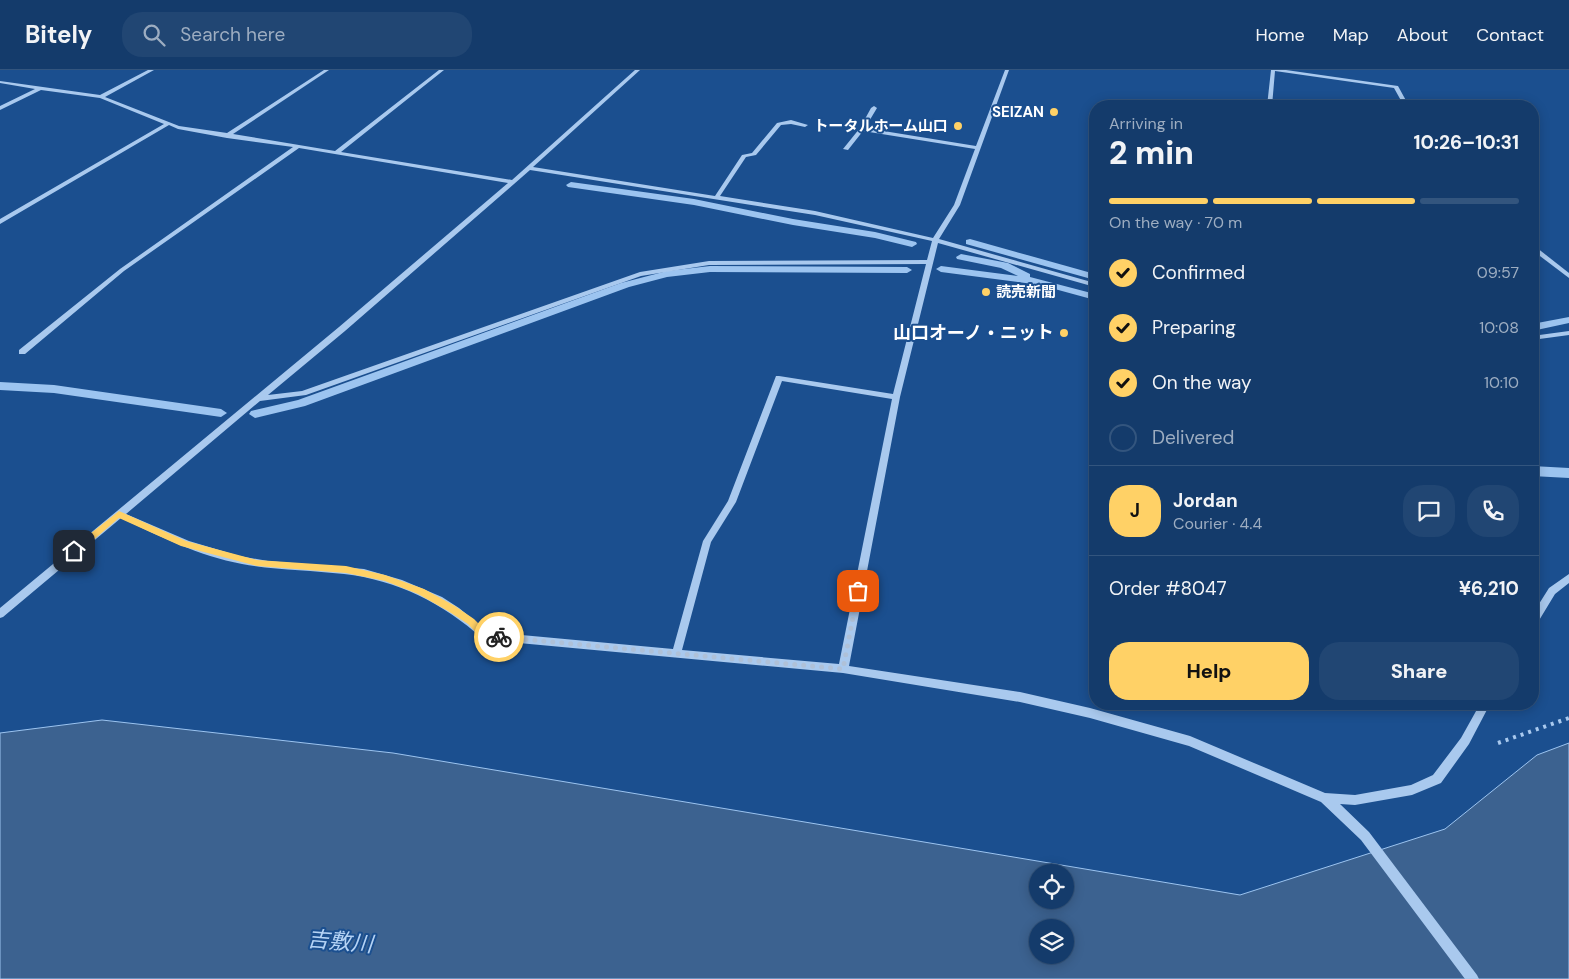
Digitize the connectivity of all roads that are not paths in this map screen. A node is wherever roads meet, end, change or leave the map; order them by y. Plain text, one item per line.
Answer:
1 (152, 70) edge
2 (327, 70) edge
3 (442, 70) edge
4 (638, 70) edge
5 (1007, 70) edge
6 (1274, 70) edge
7 (0, 82) edge
8 (39, 89) junction
9 (101, 97) junction
10 (1269, 100) edge
11 (1403, 100) edge
12 (0, 108) edge
13 (874, 108) dead end
14 (169, 123) junction
15 (805, 125) dead end
16 (862, 129) junction
17 (228, 136) junction
18 (297, 147) junction
19 (978, 148) junction
20 (846, 150) dead end
21 (336, 153) junction
22 (528, 168) junction
23 (513, 182) junction
24 (716, 198) junction
25 (0, 222) edge
26 (935, 240) junction
27 (1539, 252) edge
28 (930, 262) junction
29 (1569, 276) edge
30 (1089, 283) edge
31 (1567, 336) edge
32 (1539, 338) edge
33 (22, 352) dead end
34 (896, 397) junction
35 (258, 399) junction
36 (119, 514) junction
37 (1569, 578) edge
38 (1539, 612) edge
39 (0, 614) edge
40 (677, 652) junction
41 (843, 669) junction
42 (1482, 710) edge
43 (1325, 798) junction
44 (1364, 836) joint
45 (1473, 979) edge

1 - 9 street
2 - 17 street
3 - 21 street
4 - 22 street
5 - 19 street
6 - 10 street
6 - 11 street
7 - 8 street
8 - 9 street
8 - 12 street
9 - 14 street
13 - 16 street
14 - 17 street
14 - 25 street
15 - 24 street
16 - 19 street
16 - 20 street
17 - 18 street
18 - 21 street
18 - 33 street
19 - 26 street
21 - 23 street
22 - 23 street
22 - 24 street
23 - 35 street
24 - 26 street
26 - 28 street
26 - 30 street
27 - 29 street
28 - 34 street
28 - 35 street
31 - 32 street
34 - 40 street
34 - 41 street
35 - 36 street
36 - 39 street
36 - 40 street
37 - 38 street
40 - 41 street
41 - 43 street
42 - 43 street
43 - 44 street
44 - 45 street

